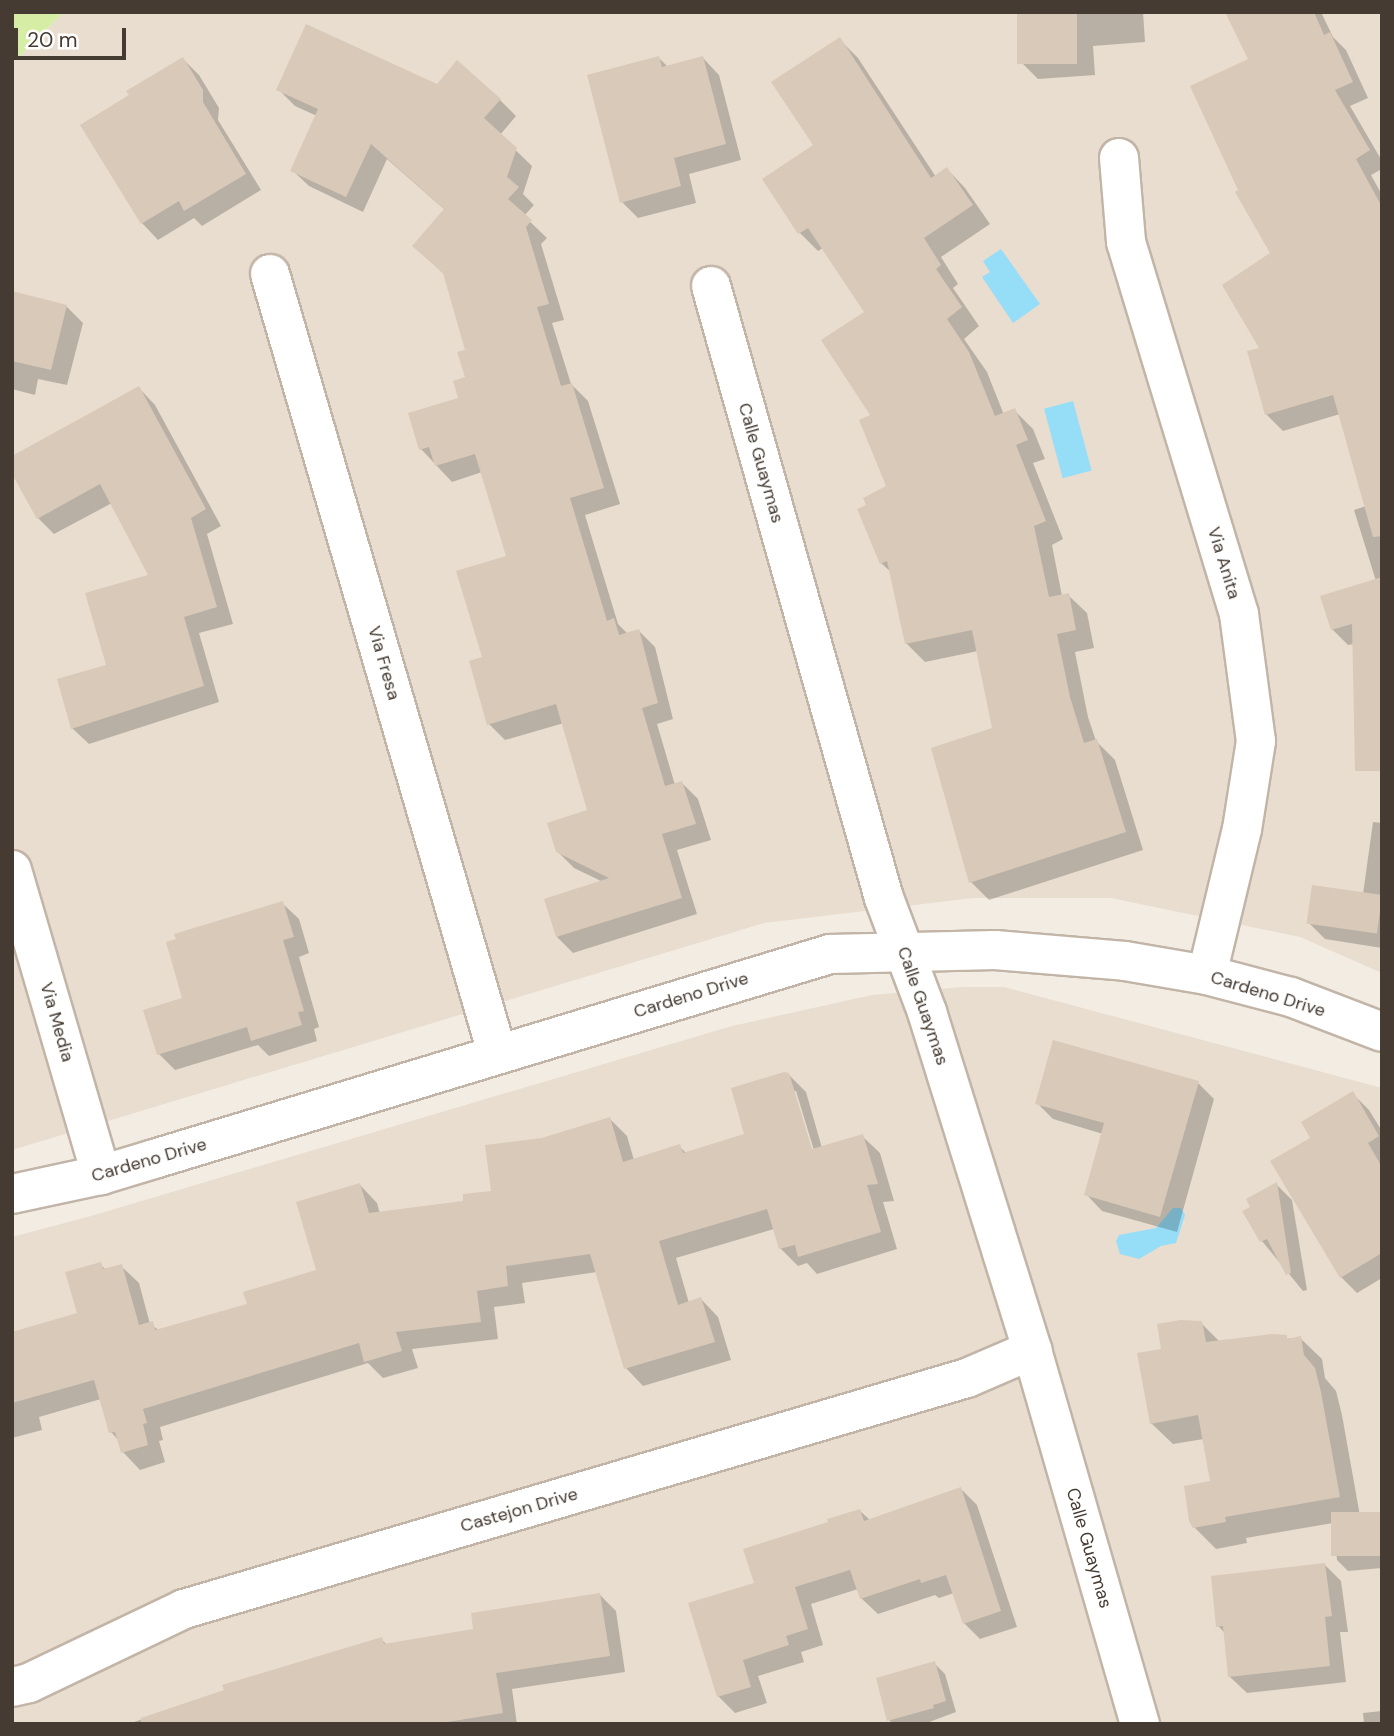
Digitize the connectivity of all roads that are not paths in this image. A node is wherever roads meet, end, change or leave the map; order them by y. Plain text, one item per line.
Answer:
1 (1119, 158) dead end
2 (270, 274) dead end
3 (710, 286) dead end
4 (12, 870) edge
5 (906, 952) junction
6 (1207, 975) junction
7 (1382, 1032) edge
8 (497, 1053) junction
9 (101, 1175) junction
10 (12, 1194) edge
11 (1032, 1350) junction
12 (12, 1687) edge
13 (1140, 1724) edge

1 - 6 street, Via Anita
2 - 8 street, Via Fresa
3 - 5 street, Calle Guaymas
4 - 9 street, Via Media
5 - 6 street, Cardeno Drive
5 - 8 street, Cardeno Drive
5 - 11 street, Calle Guaymas
6 - 7 street, Cardeno Drive
8 - 9 street, Cardeno Drive
9 - 10 street, Cardeno Drive
11 - 12 street, Castejon Drive
11 - 13 street, Calle Guaymas

